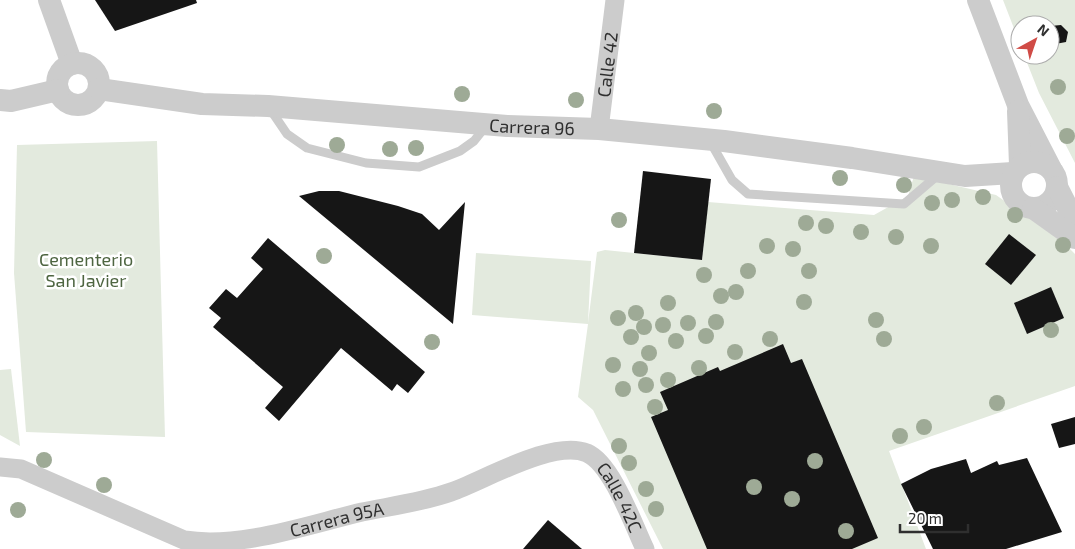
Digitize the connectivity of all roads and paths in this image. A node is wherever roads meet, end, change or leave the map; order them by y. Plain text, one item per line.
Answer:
1 (49, 0) edge
2 (615, 0) edge
3 (978, 0) edge
4 (72, 64) junction
5 (99, 89) junction
6 (58, 90) junction
7 (0, 100) edge
8 (1018, 105) junction
9 (268, 106) junction
10 (488, 124) junction
11 (599, 129) junction
12 (710, 140) junction
13 (1017, 169) junction
14 (940, 174) junction
15 (964, 176) junction
16 (1054, 178) junction
17 (1025, 204) junction
18 (1075, 222) edge
19 (1075, 238) edge
20 (588, 454) joint
21 (0, 468) edge
22 (645, 549) edge

1 - 4 street
2 - 11 street, Calle 42
3 - 8 street
4 - 5 street
4 - 6 street
5 - 6 street
5 - 9 street, Carrera 96
6 - 7 street
8 - 13 street
8 - 16 street
9 - 10 street, Carrera 96
9 - 10 lane
10 - 11 street, Carrera 96
11 - 12 street, Carrera 96
12 - 14 street, Carrera 96
12 - 14 lane
13 - 15 street, Carrera 96
13 - 16 street
13 - 17 street
14 - 15 street, Carrera 96
15 - 17 street, Carrera 96
16 - 17 street
16 - 18 street
17 - 19 street, Carrera 96
20 - 21 street, Carrera 95A
20 - 22 street, Calle 42C

